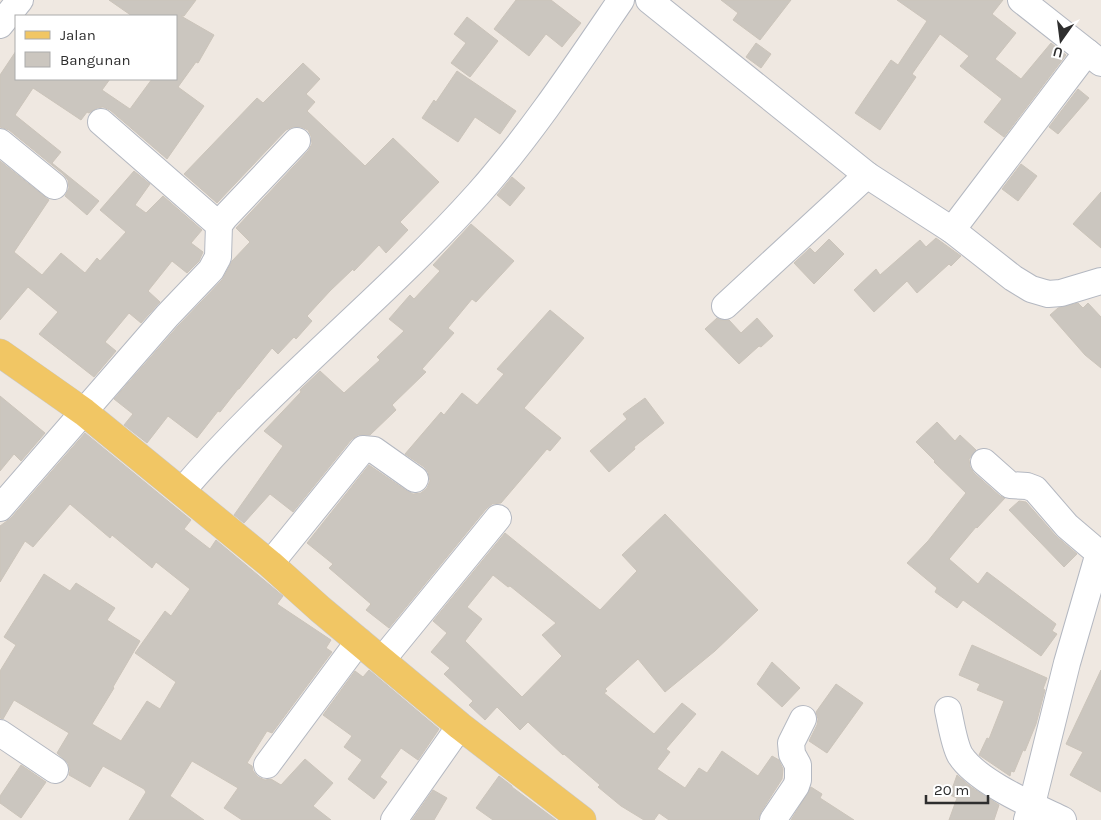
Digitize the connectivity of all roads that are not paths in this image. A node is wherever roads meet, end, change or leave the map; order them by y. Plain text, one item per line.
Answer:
1 (20, 0) edge
2 (621, 0) edge
3 (649, 0) edge
4 (1021, 0) edge
5 (0, 25) edge
6 (1094, 58) edge
7 (101, 122) dead end
8 (297, 141) dead end
9 (0, 142) edge
10 (867, 175) junction
11 (54, 186) dead end
12 (220, 225) junction
13 (952, 230) junction
14 (1101, 281) edge
15 (726, 306) dead end
16 (0, 352) edge
17 (84, 412) junction
18 (984, 462) dead end
19 (415, 479) dead end
20 (182, 491) junction
21 (0, 508) edge
22 (498, 518) dead end
23 (1101, 553) edge
24 (270, 564) junction
25 (359, 641) junction
26 (382, 660) junction
27 (948, 710) dead end
28 (803, 720) dead end
29 (460, 726) junction
30 (0, 733) edge
31 (267, 765) dead end
32 (55, 770) dead end
33 (1029, 812) edge
34 (394, 820) edge
35 (582, 820) edge
36 (773, 820) edge
37 (1063, 820) edge

1 - 5 street
2 - 20 street
3 - 10 street
4 - 6 street
6 - 13 street
7 - 12 street
8 - 12 street
9 - 11 street
10 - 13 street
10 - 15 street
12 - 17 street
13 - 14 street
16 - 17 main road
17 - 20 main road
17 - 21 street
18 - 23 street
19 - 24 street
20 - 24 main road
22 - 26 street
23 - 33 street
24 - 25 main road
25 - 26 main road
25 - 31 street
26 - 29 main road
27 - 33 street
28 - 36 street
29 - 34 street
29 - 35 main road
30 - 32 street
33 - 37 street

